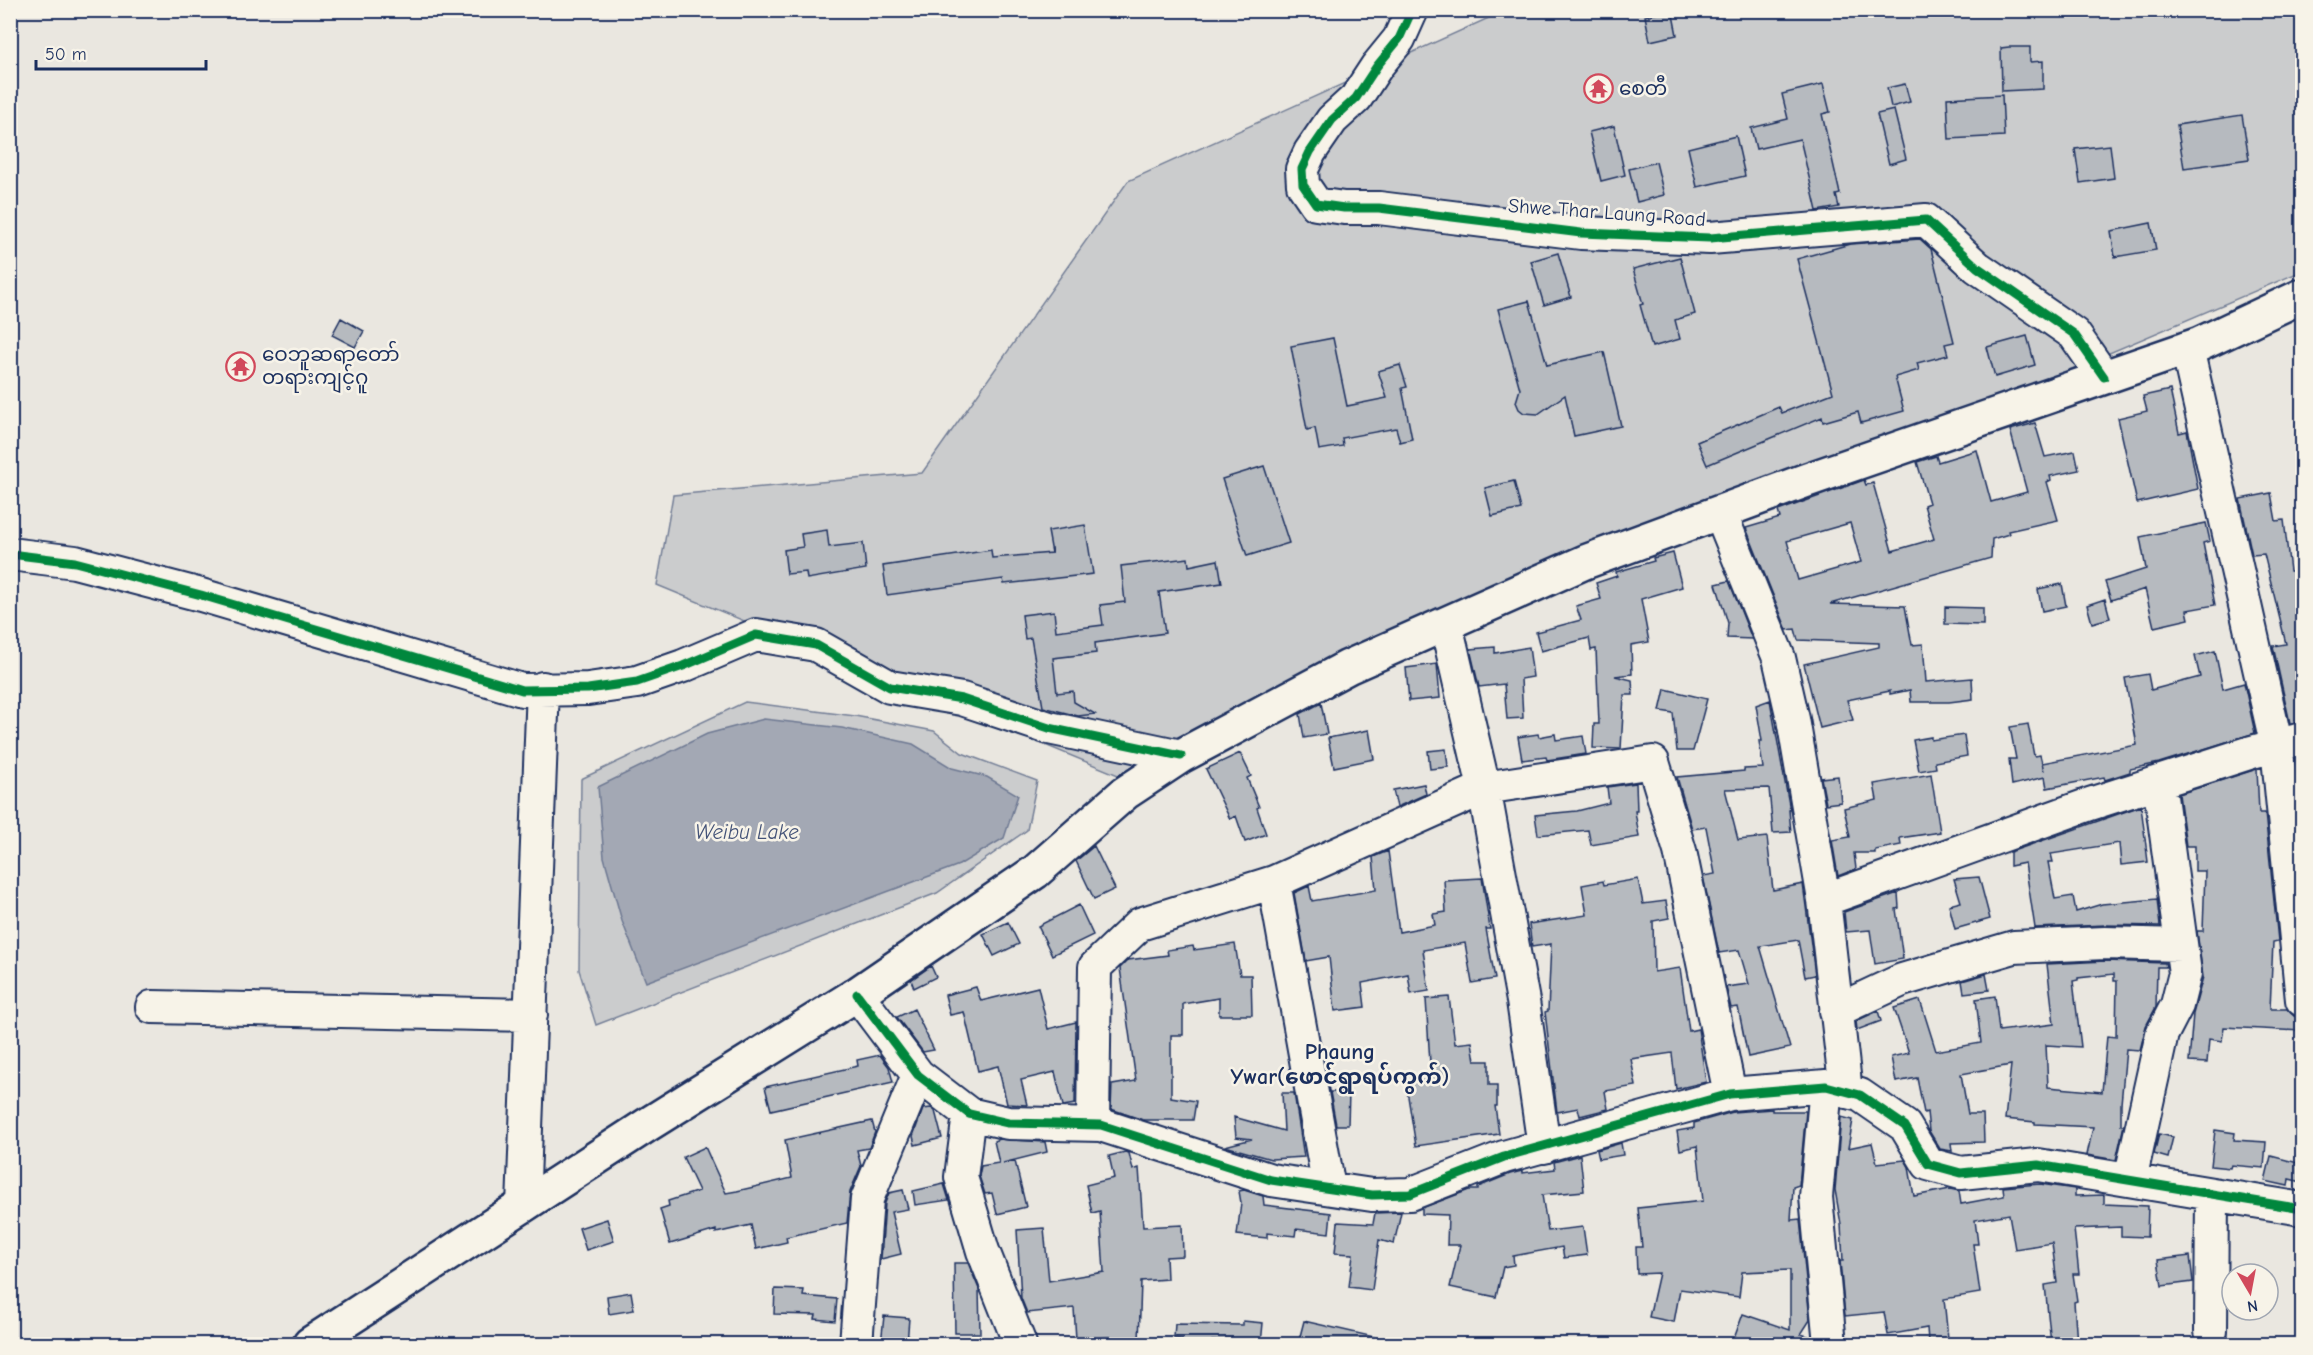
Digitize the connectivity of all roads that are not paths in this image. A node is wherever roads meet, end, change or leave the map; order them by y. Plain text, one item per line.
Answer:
1 (1412, 10) edge
2 (2302, 301) edge
3 (2187, 348) junction
4 (2104, 377) junction
5 (1720, 512) junction
6 (10, 554) edge
7 (1446, 624) junction
8 (543, 688) junction
9 (2290, 743) edge
10 (1181, 756) junction
11 (2159, 782) junction
12 (1484, 788) junction
13 (1274, 882) junction
14 (1824, 900) junction
15 (2181, 945) junction
16 (857, 994) junction
17 (2302, 1000) edge
18 (152, 1006) dead end
19 (1836, 1011) junction
20 (531, 1015) junction
21 (918, 1075) junction
22 (1836, 1089) junction
23 (1730, 1094) junction
24 (969, 1114) junction
25 (1093, 1125) junction
26 (1544, 1146) junction
27 (2130, 1180) junction
28 (1329, 1188) junction
29 (2212, 1194) junction
30 (523, 1206) junction
31 (2302, 1209) edge
32 (2211, 1331) dead end
33 (309, 1344) edge
34 (856, 1344) edge
35 (1020, 1344) edge
36 (1830, 1344) edge

1 - 4 street, Shwe Thar Laung Road
2 - 3 main road
3 - 4 main road
3 - 9 street
4 - 5 main road
5 - 7 main road
5 - 14 street
6 - 8 street
7 - 10 main road
7 - 12 street
8 - 10 street
8 - 20 street
9 - 11 street
9 - 17 street
10 - 16 main road
11 - 14 street
11 - 15 street
12 - 13 street
12 - 23 street
12 - 26 street
13 - 25 street
13 - 28 street
14 - 19 street
15 - 19 street
15 - 27 street
16 - 21 street
16 - 30 main road
18 - 20 street
19 - 22 street
20 - 30 street
21 - 24 street
21 - 34 street
22 - 23 street
22 - 27 street
22 - 36 street
23 - 26 street
24 - 25 street
24 - 35 street
25 - 28 street
26 - 28 street
27 - 29 street
29 - 31 street
29 - 32 street
30 - 33 main road

